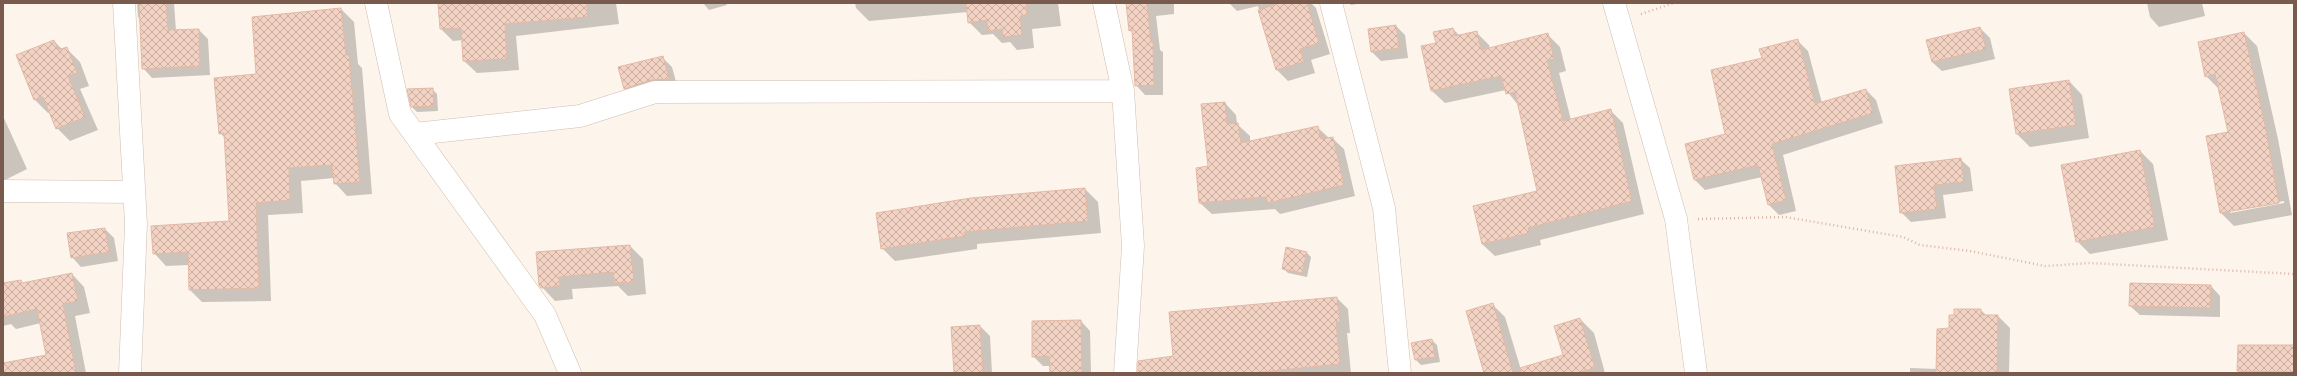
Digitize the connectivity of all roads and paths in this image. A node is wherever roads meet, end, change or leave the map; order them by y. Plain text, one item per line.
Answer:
1 (124, 3) edge
2 (376, 3) edge
3 (1104, 3) edge
4 (1331, 3) edge
5 (1674, 3) edge
6 (1617, 12) edge
7 (1123, 91) junction
8 (415, 134) junction
9 (3, 191) edge
10 (134, 192) junction
11 (1676, 220) junction
12 (2294, 274) edge
13 (130, 373) edge
14 (570, 373) edge
15 (1125, 373) edge
16 (1400, 373) edge
17 (1696, 373) edge

1 - 10 street
2 - 8 street
3 - 7 street
4 - 16 street
5 - 6 path
6 - 11 street
7 - 8 street
7 - 15 street
8 - 14 street
9 - 10 street
10 - 13 street
11 - 12 path
11 - 17 street

